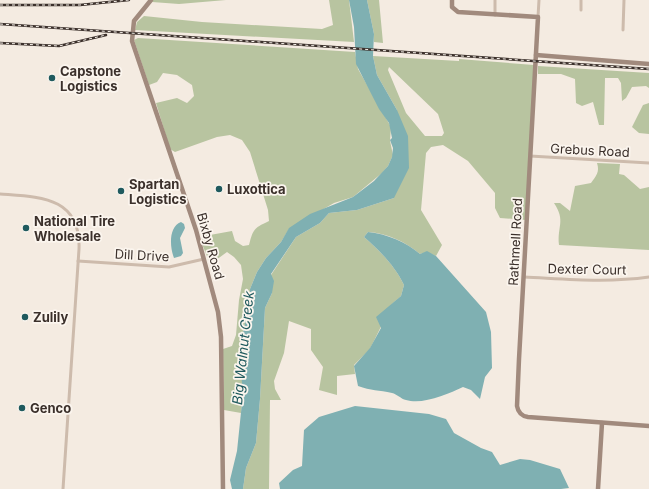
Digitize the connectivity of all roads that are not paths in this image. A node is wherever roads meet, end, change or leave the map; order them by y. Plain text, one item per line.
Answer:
1 (151, 0) edge
2 (452, 0) edge
3 (495, 0) edge
4 (539, 0) edge
5 (581, 0) edge
6 (624, 0) edge
7 (581, 10) dead end
8 (494, 15) junction
9 (538, 17) junction
10 (623, 30) dead end
11 (536, 55) junction
12 (649, 64) edge
13 (530, 156) junction
14 (649, 164) edge
15 (0, 194) edge
16 (204, 259) junction
17 (78, 261) junction
18 (524, 277) junction
19 (649, 277) edge
20 (602, 423) junction
21 (649, 426) edge
22 (64, 489) edge
23 (223, 489) edge
24 (598, 489) edge

1 - 16 street, Bixby Road
2 - 8 street
3 - 8 street
4 - 9 street
5 - 7 street
6 - 10 street
8 - 9 street
9 - 11 street, Rathmell Road
11 - 12 street
11 - 13 street, Rathmell Road
13 - 14 street, Grebus Road
13 - 18 street, Rathmell Road
15 - 17 street
16 - 17 street, Dill Drive
16 - 23 street, Bixby Road
17 - 22 street
18 - 19 street, Dexter Court
18 - 20 street, Rathmell Road
20 - 21 street
20 - 24 street

